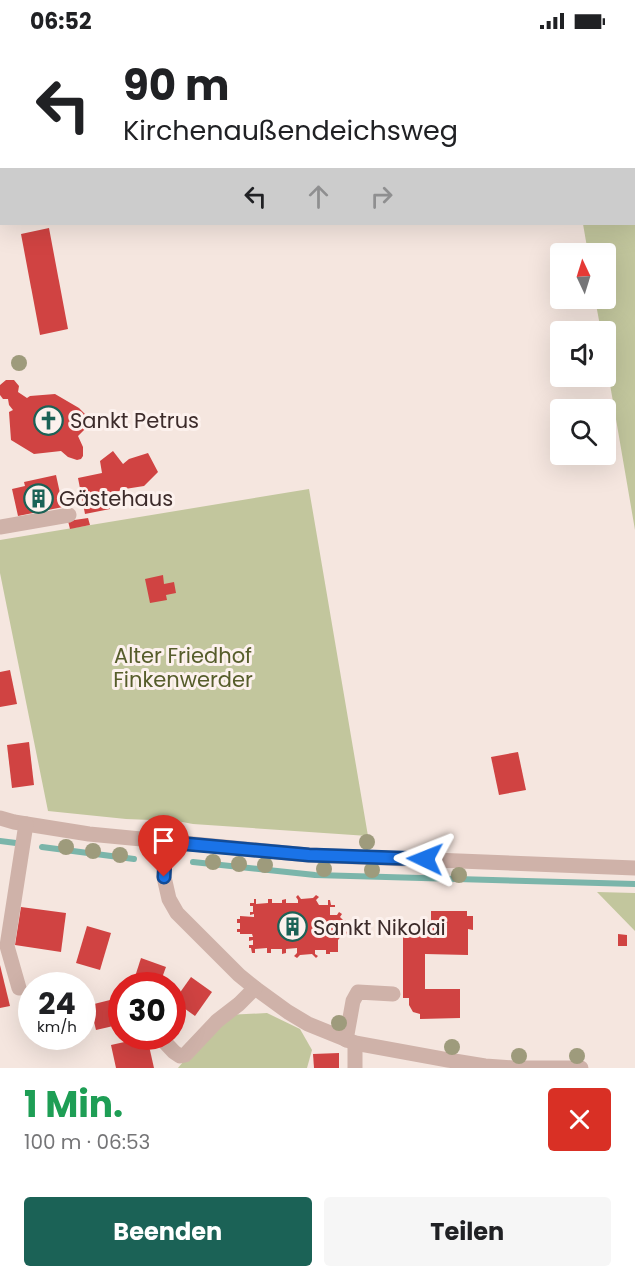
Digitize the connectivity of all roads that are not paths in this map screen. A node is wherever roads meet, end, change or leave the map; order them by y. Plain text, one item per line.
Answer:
1 (69, 515) dead end
2 (0, 527) edge
3 (0, 818) edge
4 (26, 824) junction
5 (166, 842) junction
6 (635, 868) edge
7 (18, 981) edge
8 (255, 988) junction
9 (393, 994) dead end
10 (351, 1041) junction
11 (172, 1050) edge
12 (485, 1067) edge
13 (355, 1068) edge
14 (580, 1068) edge

1 - 2 street
3 - 4 street
4 - 5 street
4 - 7 street
5 - 6 street
5 - 8 street
8 - 10 street
8 - 11 street
9 - 10 street
10 - 12 street
10 - 13 street
12 - 14 street

